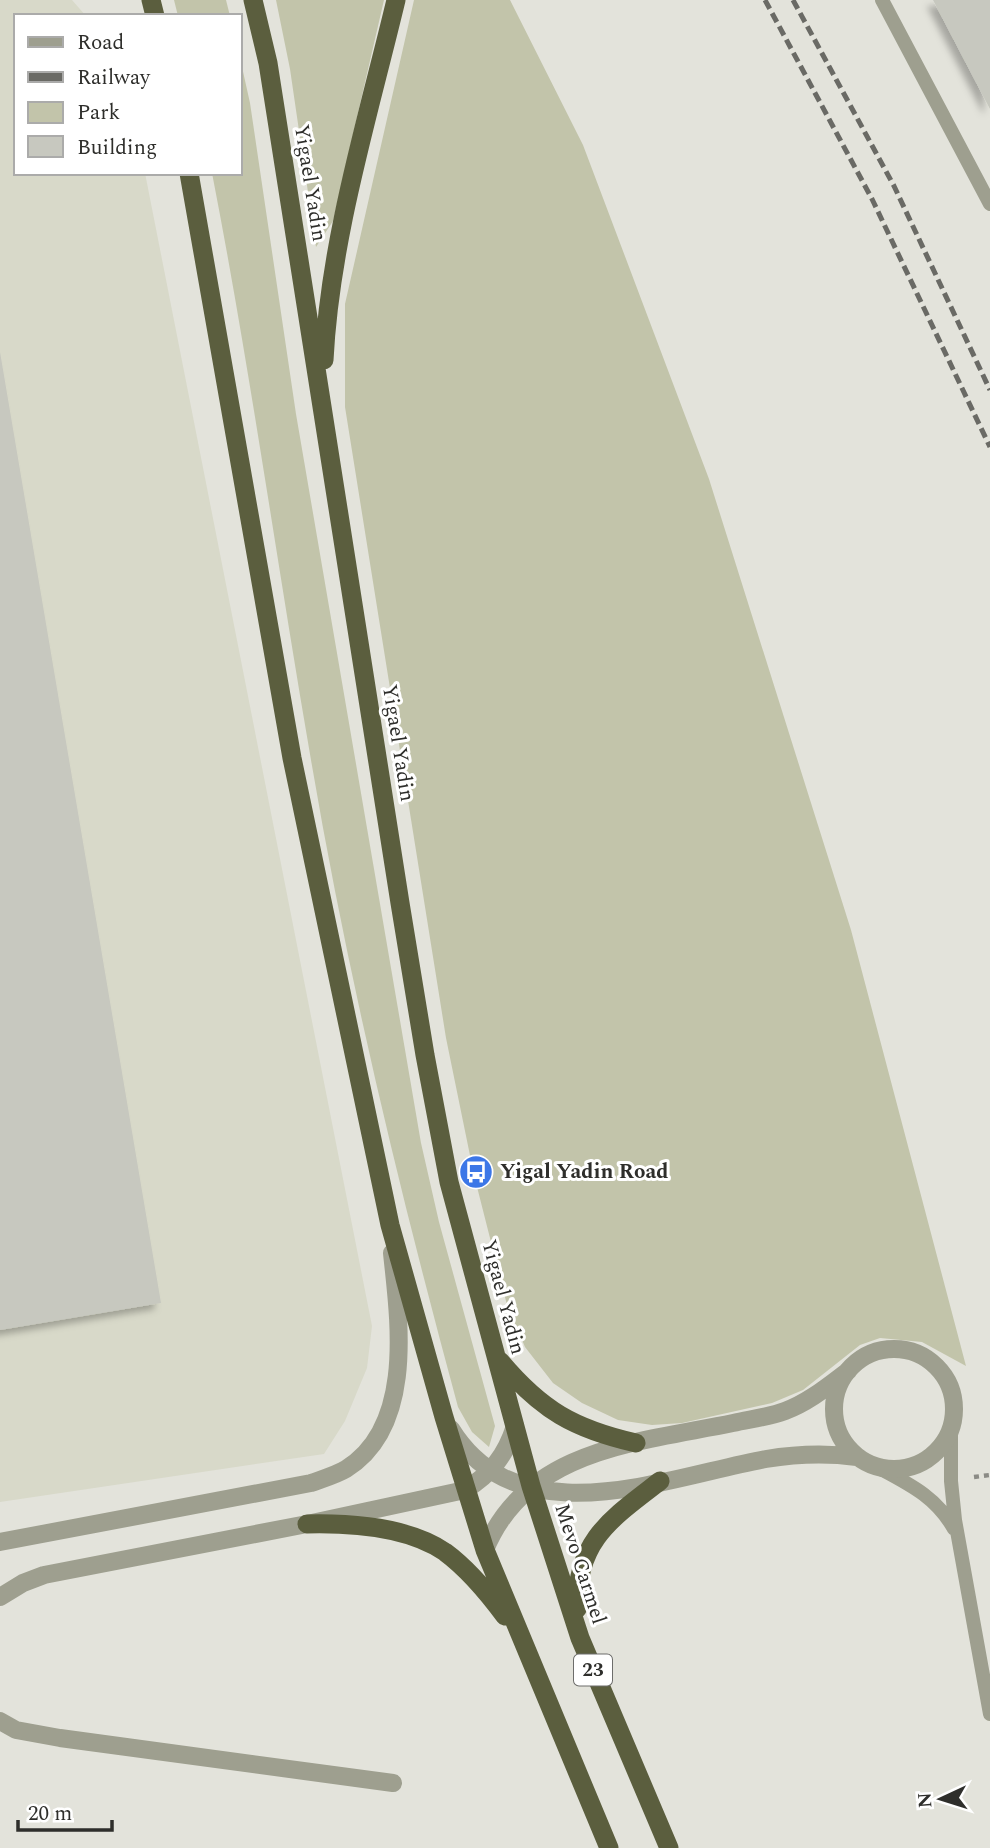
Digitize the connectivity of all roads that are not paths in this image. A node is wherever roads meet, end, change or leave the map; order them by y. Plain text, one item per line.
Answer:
1 (253, 0) edge
2 (396, 0) edge
3 (882, 0) edge
4 (189, 175) edge
5 (990, 204) edge
6 (321, 399) junction
7 (390, 1225) junction
8 (495, 1355) junction
9 (848, 1371) junction
10 (444, 1417) junction
11 (514, 1426) junction
12 (951, 1429) junction
13 (636, 1443) junction
14 (857, 1457) junction
15 (881, 1469) junction
16 (490, 1471) junction
17 (660, 1481) junction
18 (531, 1486) junction
19 (465, 1490) junction
20 (307, 1524) junction
21 (958, 1540) junction
22 (0, 1542) edge
23 (485, 1550) junction
24 (0, 1597) edge
25 (520, 1636) junction
26 (580, 1638) junction
27 (990, 1714) edge
28 (0, 1721) edge
29 (393, 1783) dead end
30 (610, 1848) edge
31 (669, 1848) edge

1 - 6 highway, Yigael Yadin
2 - 6 highway
3 - 5 lane
4 - 7 highway
6 - 8 highway, Yigael Yadin
7 - 10 highway
7 - 22 street
8 - 11 highway, Yigael Yadin
8 - 13 highway
9 - 12 street
9 - 13 street
9 - 14 street
10 - 16 street
10 - 19 highway
11 - 16 street
11 - 18 highway, Yigael Yadin
12 - 15 street
12 - 21 lane
13 - 18 street
14 - 15 street
14 - 17 street
15 - 21 lane
16 - 18 street
16 - 19 street
17 - 18 street
17 - 26 highway
18 - 23 street
18 - 26 highway, Mevo Carmel / 23
19 - 20 street
19 - 23 highway
20 - 24 street
20 - 25 highway
21 - 27 lane
23 - 25 highway, 23
25 - 30 highway, 23
26 - 31 highway, Mevo Carmel / 23
28 - 29 street

